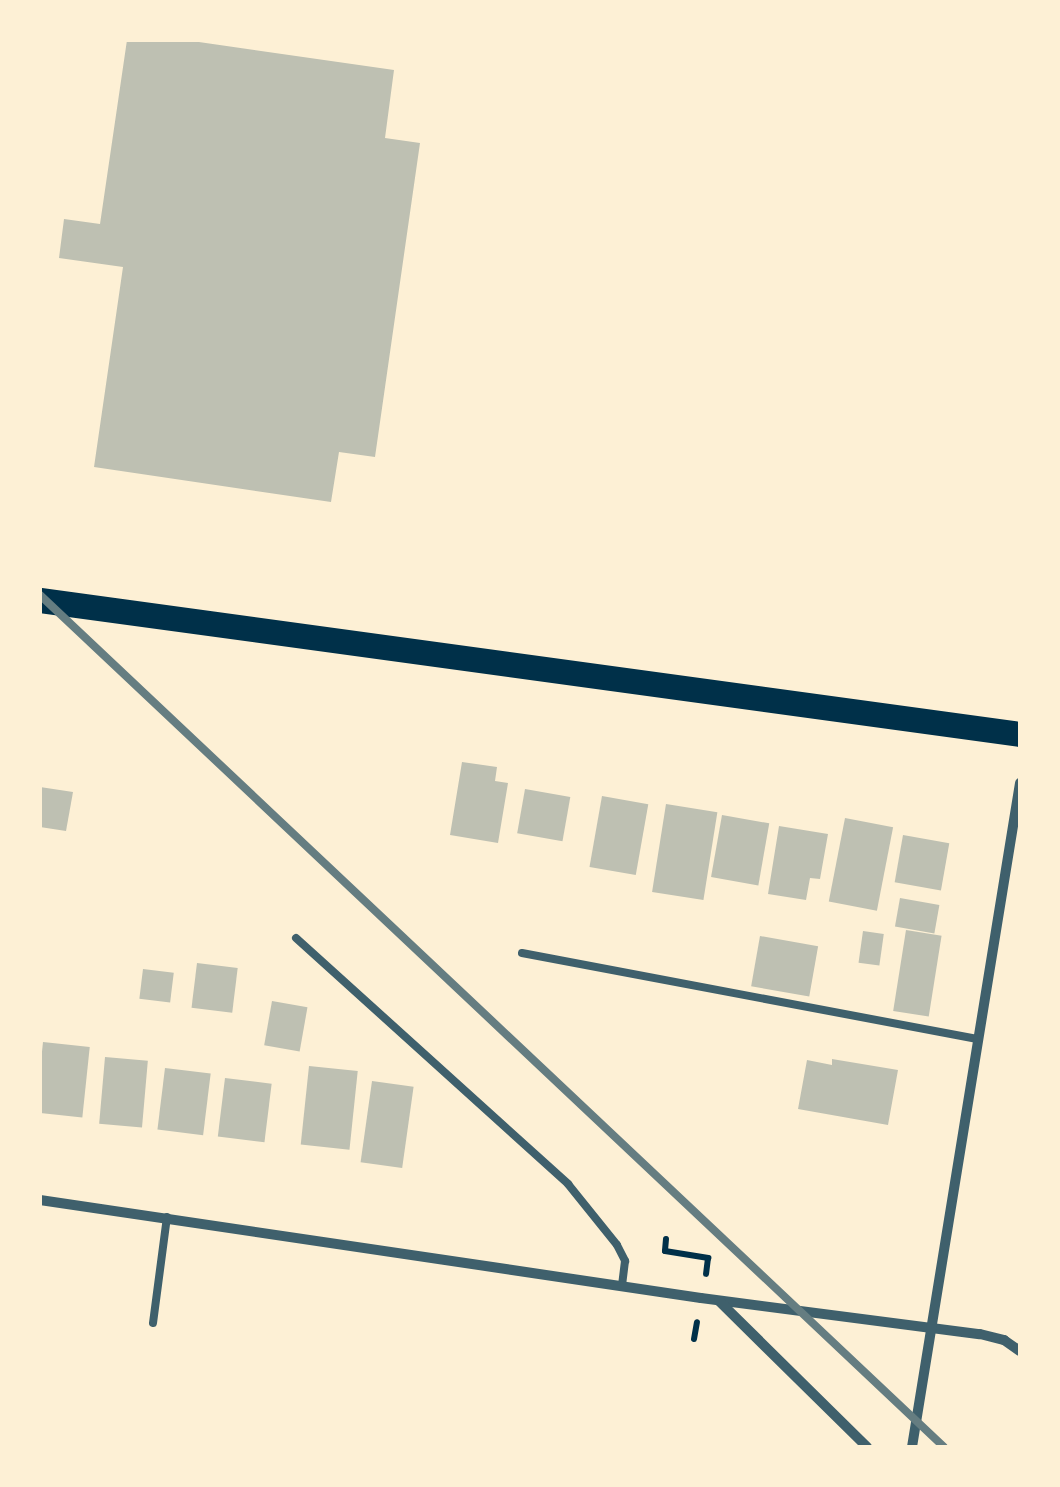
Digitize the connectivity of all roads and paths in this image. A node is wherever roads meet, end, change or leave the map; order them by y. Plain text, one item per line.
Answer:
1 (40, 600) edge
2 (1020, 734) edge
3 (1020, 783) edge
4 (296, 938) dead end
5 (522, 953) dead end
6 (976, 1039) junction
7 (40, 1200) edge
8 (168, 1217) junction
9 (666, 1239) dead end
10 (706, 1274) dead end
11 (622, 1286) junction
12 (718, 1300) junction
13 (696, 1322) dead end
14 (153, 1323) dead end
15 (929, 1327) junction
16 (694, 1339) dead end
17 (1020, 1351) edge
18 (867, 1447) edge
19 (912, 1447) edge

1 - 2 main road
3 - 6 street
4 - 11 lane
5 - 6 lane
6 - 15 street
7 - 8 street
8 - 11 street
8 - 14 lane
9 - 10 path
11 - 12 street
12 - 15 street
12 - 18 street
13 - 16 path
15 - 17 street
15 - 19 street

